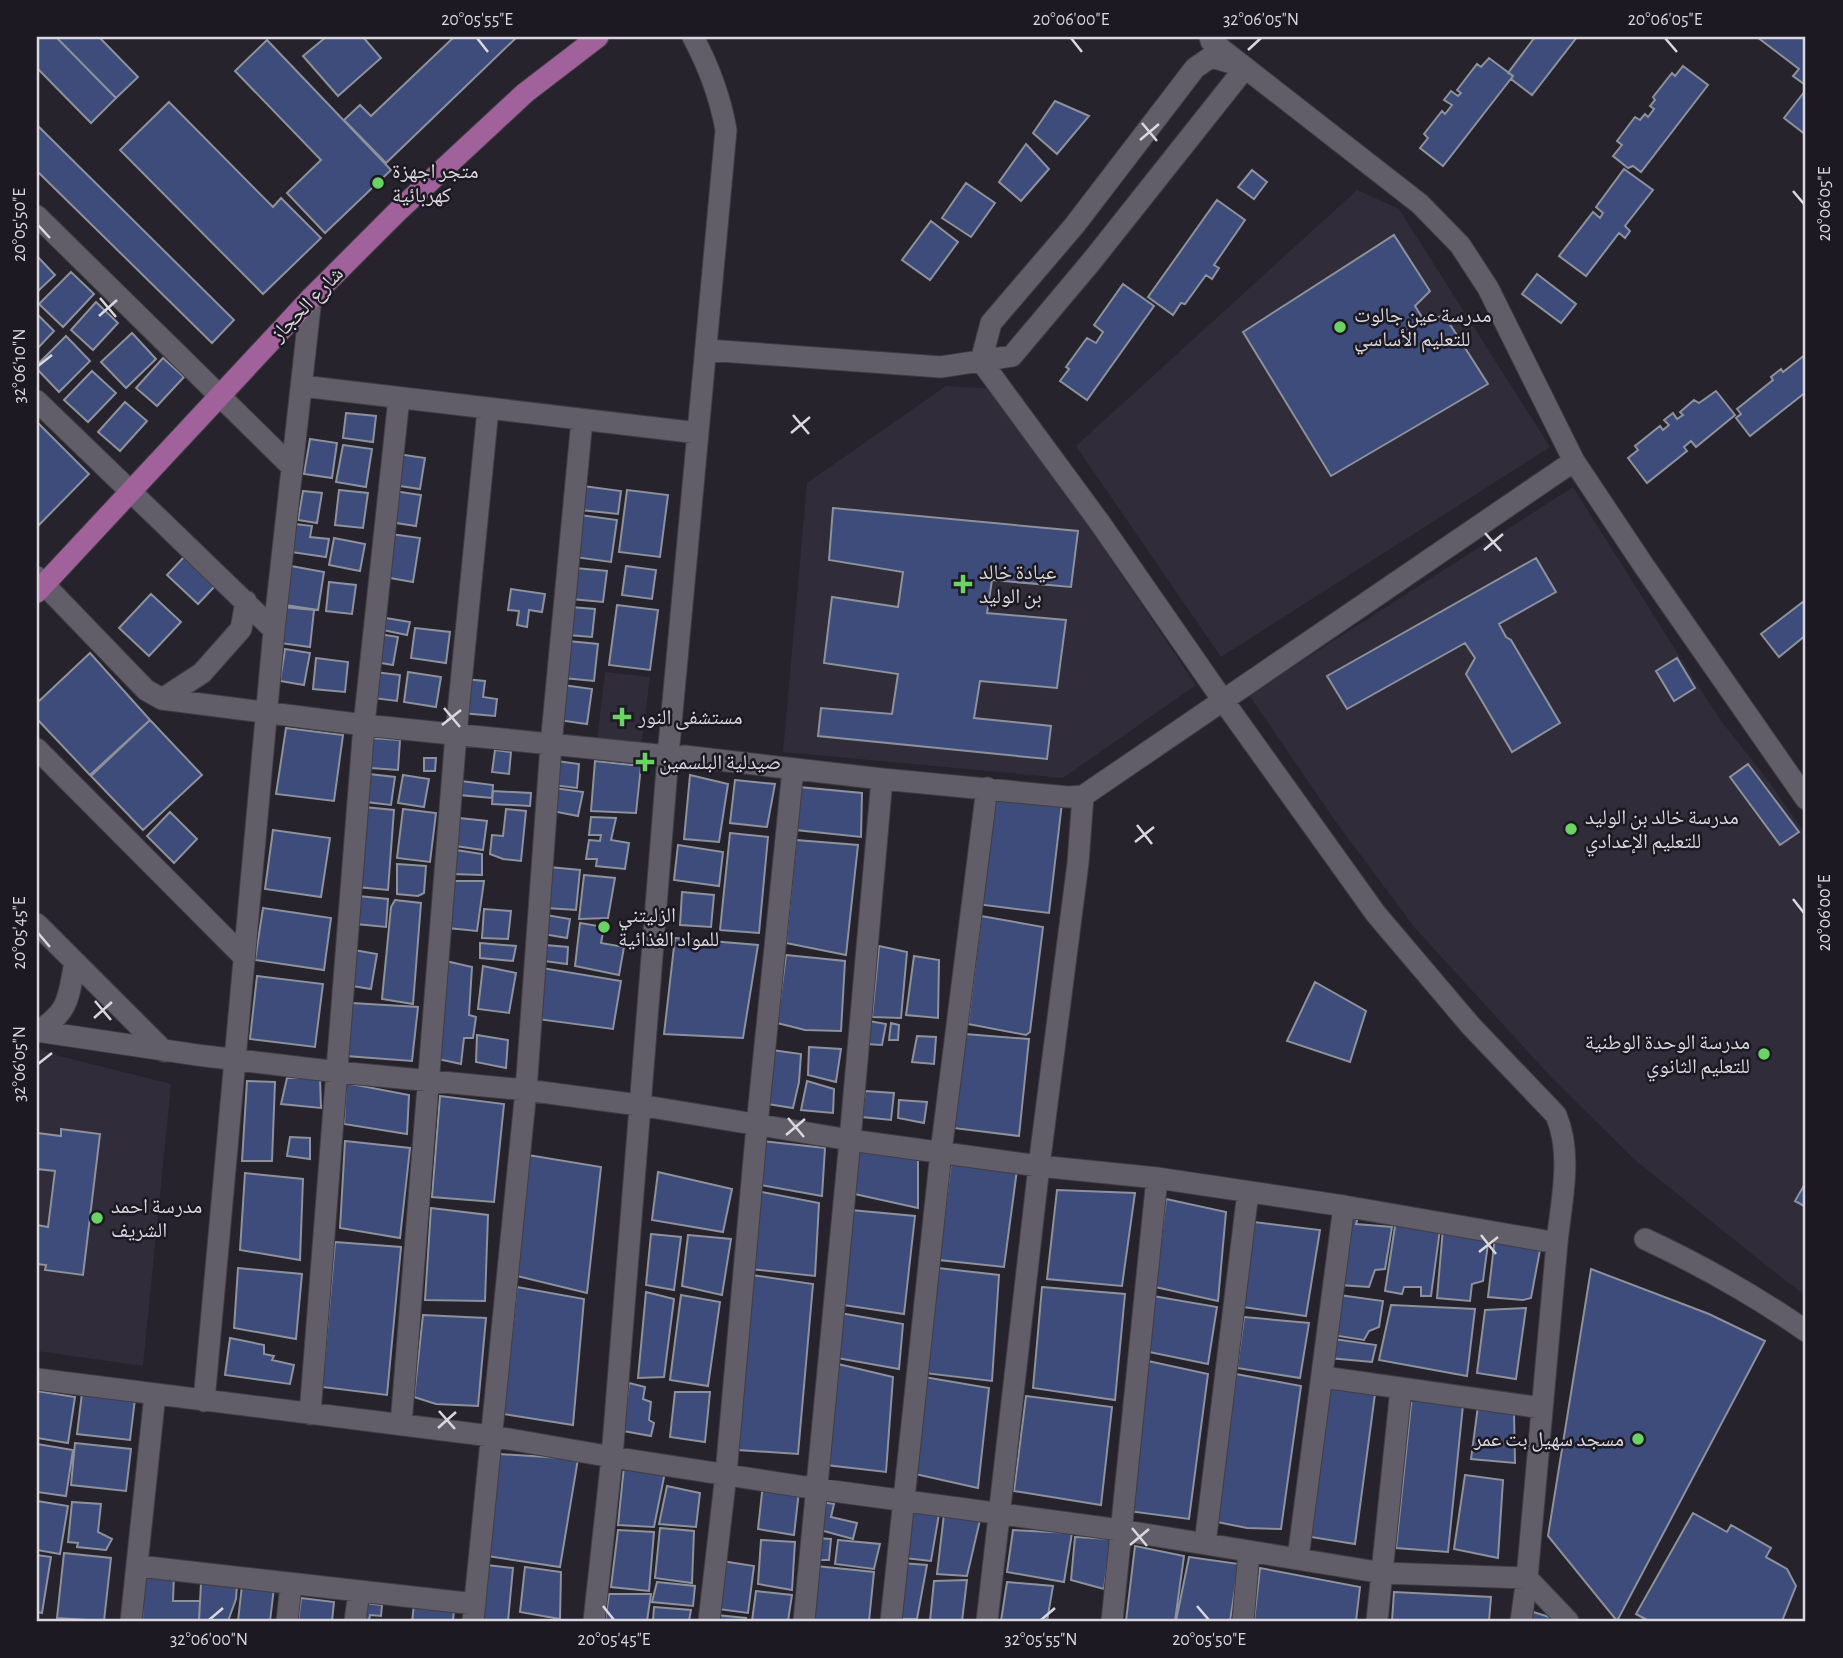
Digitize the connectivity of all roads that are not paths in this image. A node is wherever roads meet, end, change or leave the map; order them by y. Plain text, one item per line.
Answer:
1 (598, 37) edge
2 (693, 37) edge
3 (1210, 37) edge
4 (1245, 68) junction
5 (1146, 133) junction
6 (1174, 158) junction
7 (37, 216) edge
8 (311, 298) junction
9 (707, 351) junction
10 (981, 361) junction
11 (302, 386) junction
12 (221, 397) junction
13 (399, 398) junction
14 (37, 401) edge
15 (488, 409) junction
16 (582, 420) junction
17 (698, 433) junction
18 (1574, 461) junction
19 (292, 467) junction
20 (130, 493) junction
21 (39, 584) edge
22 (246, 601) junction
23 (274, 630) junction
24 (162, 699) junction
25 (1222, 699) junction
26 (266, 713) junction
27 (364, 725) junction
28 (456, 734) junction
29 (551, 746) junction
30 (37, 749) edge
31 (676, 756) junction
32 (793, 769) junction
33 (882, 779) junction
34 (987, 788) junction
35 (1083, 796) junction
36 (1806, 799) edge
37 (37, 924) edge
38 (243, 956) junction
39 (75, 962) junction
40 (37, 1031) edge
41 (164, 1051) junction
42 (235, 1059) junction
43 (338, 1072) junction
44 (429, 1081) junction
45 (526, 1090) junction
46 (639, 1105) junction
47 (757, 1125) junction
48 (850, 1140) junction
49 (941, 1153) junction
50 (1039, 1166) junction
51 (1157, 1178) junction
52 (1248, 1192) junction
53 (1344, 1206) junction
54 (1646, 1239) dead end
55 (1557, 1243) junction
56 (1806, 1331) edge
57 (1323, 1377) junction
58 (37, 1378) edge
59 (1401, 1388) junction
60 (155, 1394) junction
61 (204, 1401) junction
62 (1542, 1408) junction
63 (310, 1414) junction
64 (401, 1425) junction
65 (491, 1436) junction
66 (612, 1457) junction
67 (726, 1474) junction
68 (818, 1489) junction
69 (903, 1499) junction
70 (998, 1513) junction
71 (1120, 1530) junction
72 (1205, 1544) junction
73 (1249, 1552) junction
74 (1298, 1558) junction
75 (138, 1566) junction
76 (1383, 1573) junction
77 (1527, 1578) junction
78 (291, 1584) junction
79 (359, 1592) junction
80 (474, 1613) edge
81 (131, 1621) edge
82 (287, 1621) edge
83 (355, 1621) edge
84 (594, 1621) edge
85 (709, 1621) edge
86 (804, 1621) edge
87 (891, 1621) edge
88 (987, 1621) edge
89 (1112, 1621) edge
90 (1243, 1621) edge
91 (1377, 1621) edge
92 (1521, 1621) edge
93 (1568, 1621) edge

1 - 8 main road, شارع الحجاز
2 - 9 street
3 - 4 street
4 - 5 street
4 - 6 street
4 - 18 street
5 - 6 street
5 - 10 street
6 - 10 street
7 - 12 street
8 - 11 street
8 - 12 main road, شارع الحجاز
9 - 10 street
9 - 17 street
10 - 25 street
11 - 13 street
11 - 19 street
12 - 19 street
12 - 20 main road, شارع الحجاز
13 - 15 street
13 - 27 street
14 - 20 street
15 - 16 street
15 - 28 street
16 - 17 street
16 - 29 street
17 - 31 street
18 - 25 street
18 - 36 street
19 - 23 street
20 - 21 main road, شارع الحجاز
20 - 22 street
21 - 24 street
22 - 23 street
22 - 24 street
23 - 26 street
24 - 26 street
25 - 35 street
25 - 55 street
26 - 27 street
26 - 38 street
27 - 28 street
27 - 43 street
28 - 29 street
28 - 44 street
29 - 31 street
29 - 45 street
30 - 38 street
31 - 32 street
31 - 46 street
32 - 33 street
32 - 47 street
33 - 34 street
33 - 48 street
34 - 35 street
34 - 49 street
35 - 50 street
37 - 39 street
38 - 42 street
39 - 40 street
39 - 41 street
40 - 41 street
41 - 42 street
42 - 43 street
42 - 61 street
43 - 44 street
43 - 63 street
44 - 45 street
44 - 64 street
45 - 46 street
45 - 65 street
46 - 47 street
46 - 66 street
47 - 48 street
47 - 67 street
48 - 49 street
48 - 68 street
49 - 50 street
49 - 69 street
50 - 51 street
50 - 70 street
51 - 52 street
51 - 71 street
52 - 53 street
52 - 72 street
53 - 55 street
53 - 57 street
54 - 56 street
55 - 62 street
57 - 59 street
57 - 74 street
58 - 60 street
59 - 62 street
59 - 76 street
60 - 61 street
60 - 75 street
61 - 63 street
62 - 77 street
63 - 64 street
64 - 65 street
65 - 66 street
65 - 80 street
66 - 67 street
66 - 84 street
67 - 68 street
67 - 85 street
68 - 69 street
68 - 86 street
69 - 70 street
69 - 87 street
70 - 71 street
70 - 88 street
71 - 72 street
71 - 89 street
72 - 73 street
73 - 74 street
73 - 90 street
74 - 76 street
75 - 78 street
75 - 81 street
76 - 77 street
76 - 91 street
77 - 92 street
77 - 93 street
78 - 79 street
78 - 82 street
79 - 80 street
79 - 83 street

